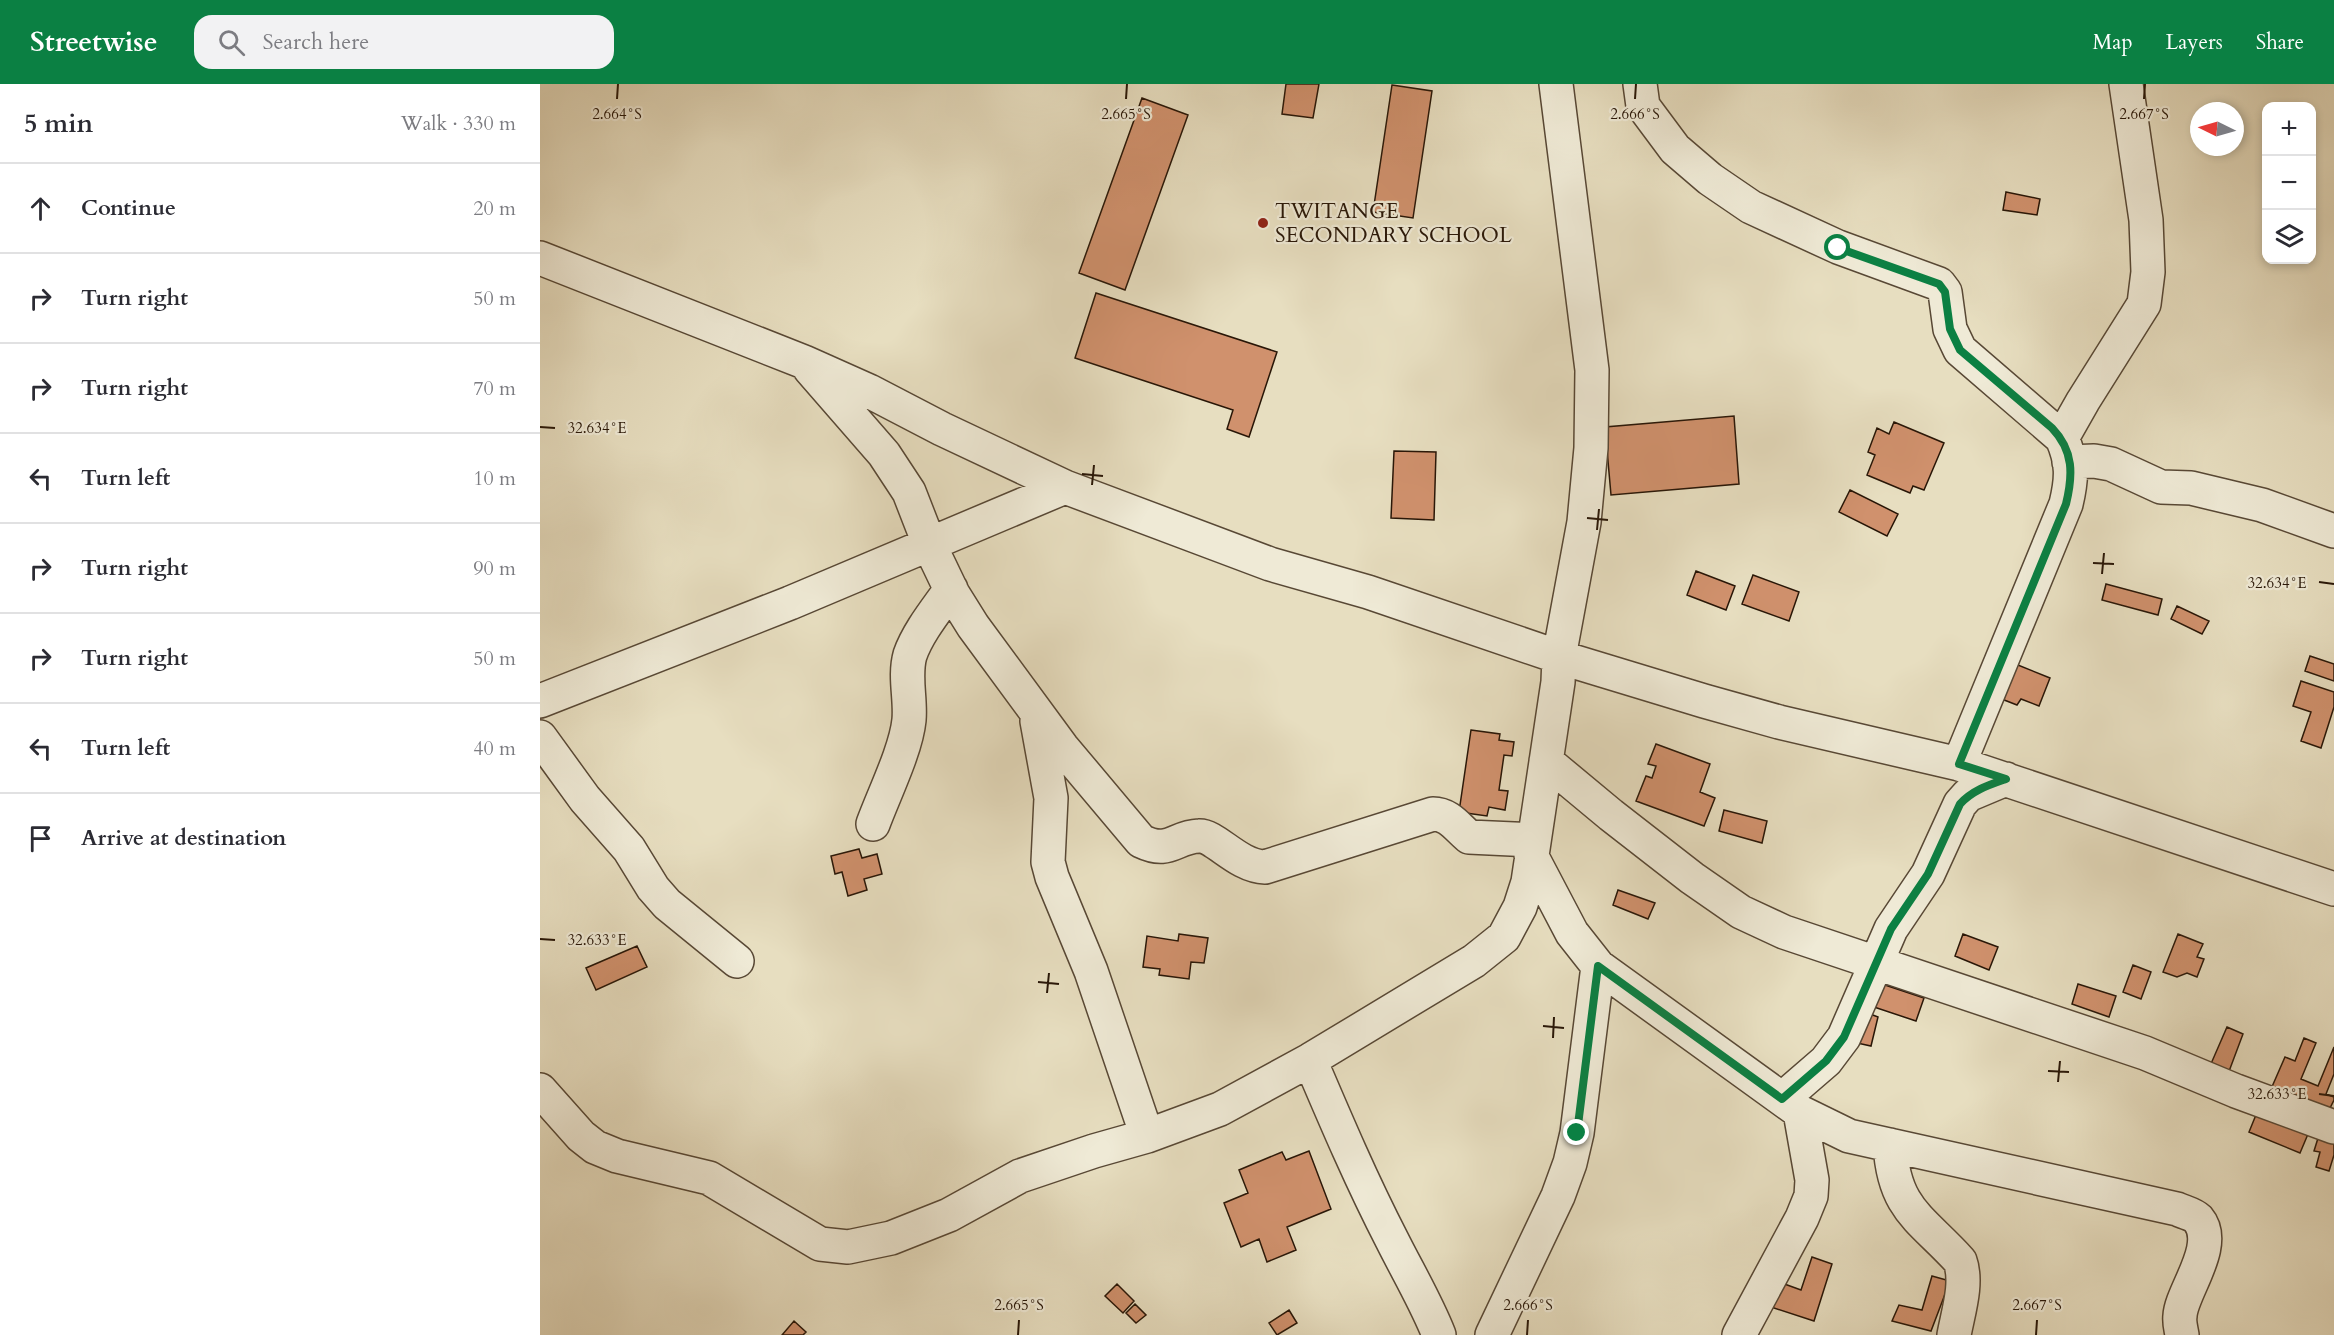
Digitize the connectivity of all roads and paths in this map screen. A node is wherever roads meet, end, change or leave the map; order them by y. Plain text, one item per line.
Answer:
1 (1556, 84) edge
2 (1640, 84) edge
3 (2126, 84) edge
4 (540, 258) edge
5 (804, 362) junction
6 (2065, 450) junction
7 (1065, 488) junction
8 (2334, 531) edge
9 (930, 546) junction
10 (951, 588) junction
11 (1559, 657) junction
12 (540, 701) edge
13 (1035, 710) junction
14 (540, 737) edge
15 (1546, 761) junction
16 (1959, 764) junction
17 (2006, 779) junction
18 (873, 824) dead end
19 (1533, 848) junction
20 (2334, 889) edge
21 (737, 962) dead end
22 (1875, 962) junction
23 (1598, 966) junction
24 (1310, 1060) junction
25 (540, 1090) edge
26 (1791, 1105) junction
27 (2334, 1127) edge
28 (1147, 1136) junction
29 (1890, 1145) junction
30 (1438, 1335) edge
31 (1492, 1335) edge
32 (1739, 1335) edge
33 (1954, 1335) edge
34 (2182, 1335) edge

1 - 11 street
2 - 6 street
3 - 6 street
4 - 5 street
5 - 7 street
5 - 9 street
6 - 8 street
6 - 16 street
7 - 9 street
7 - 11 street
9 - 10 street
9 - 12 street
10 - 13 street
10 - 18 street
11 - 15 street
11 - 16 street
13 - 19 street
13 - 28 street
14 - 21 street
15 - 19 street
15 - 22 street
16 - 17 street
17 - 20 street
17 - 22 street
19 - 23 street
19 - 24 street
22 - 26 street
22 - 27 street
23 - 26 street
23 - 31 street
24 - 28 street
24 - 30 street
25 - 28 street
26 - 29 street
26 - 32 street
29 - 33 street
29 - 34 street

